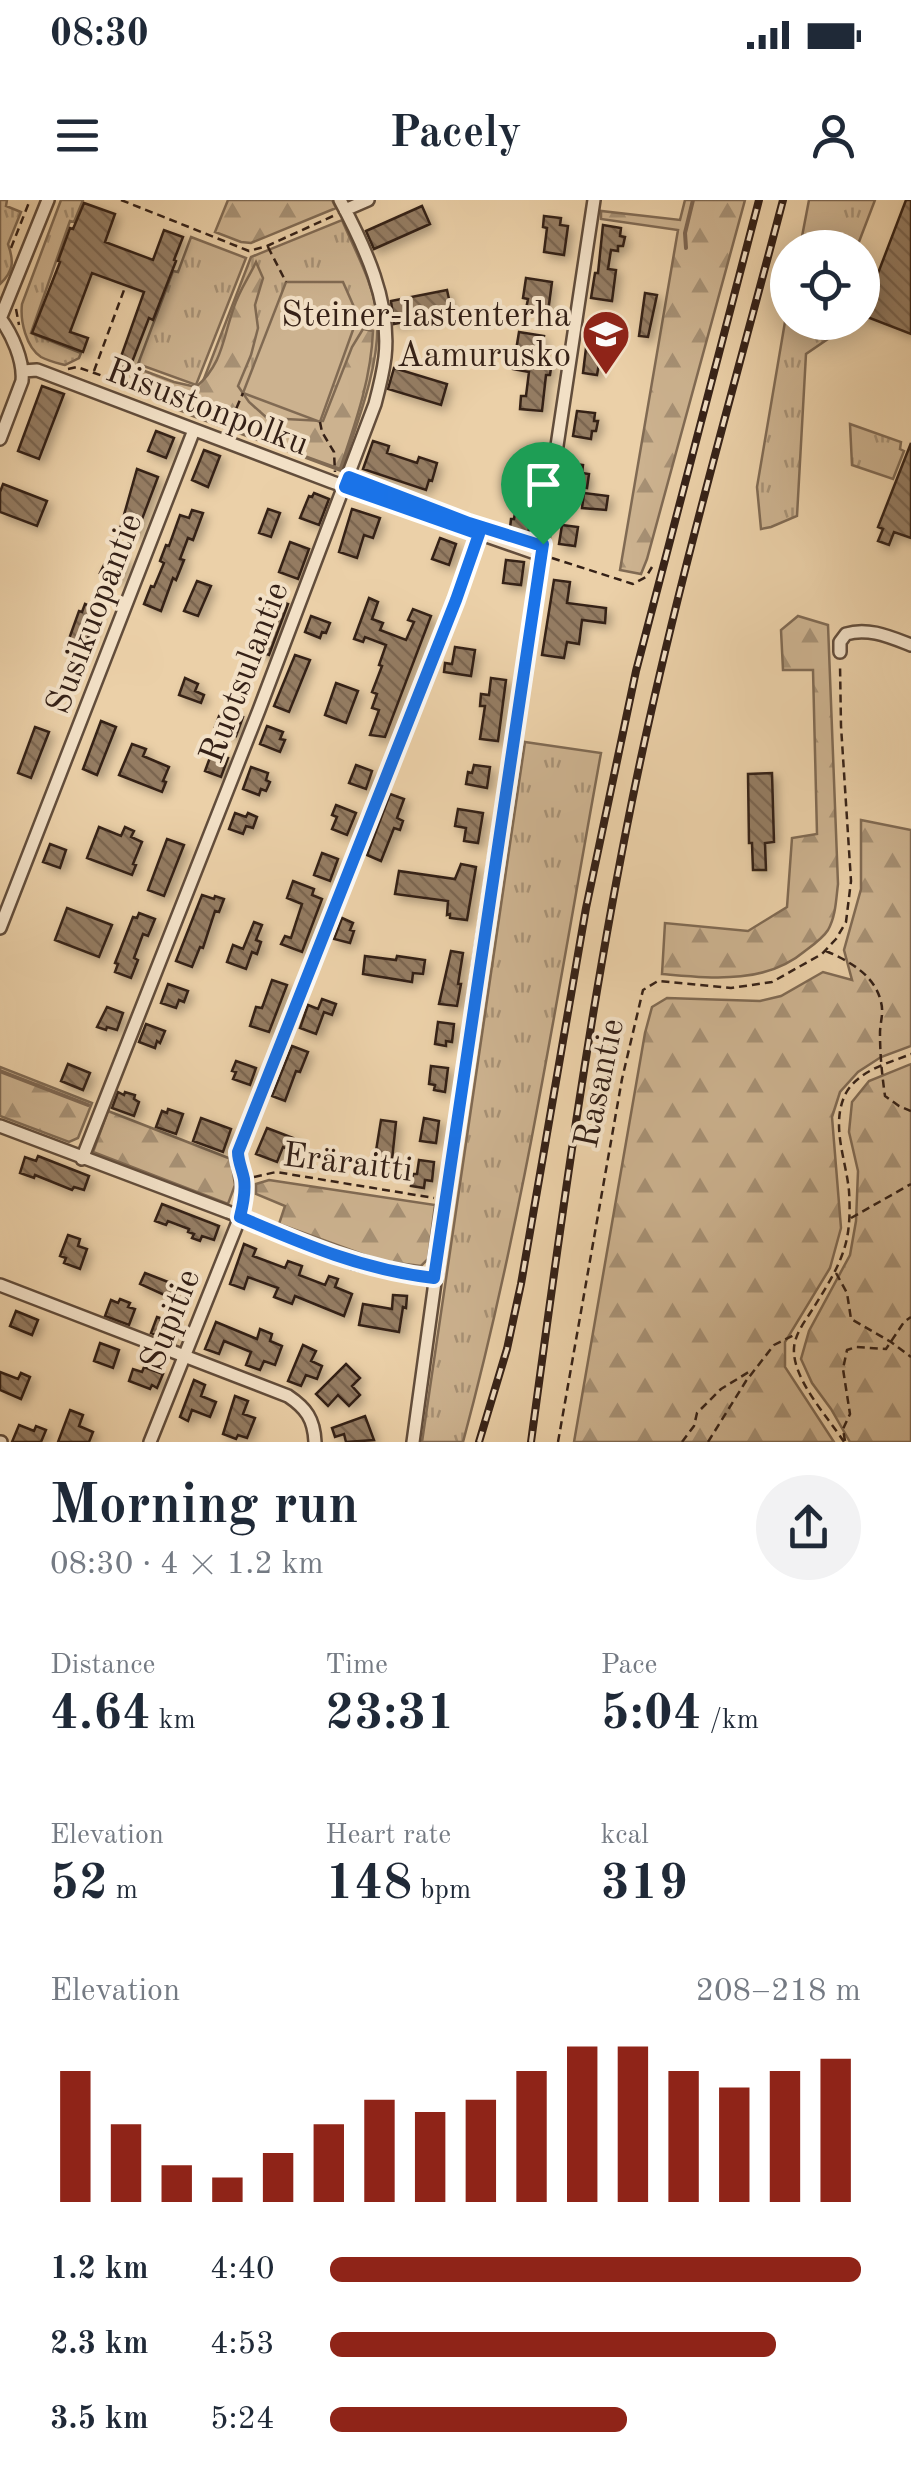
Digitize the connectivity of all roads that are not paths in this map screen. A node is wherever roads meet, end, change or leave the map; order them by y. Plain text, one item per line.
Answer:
1 (48, 200) edge
2 (368, 200) edge
3 (594, 200) edge
4 (342, 205) edge
5 (8, 301) edge
6 (0, 318) edge
7 (23, 371) junction
8 (194, 430) junction
9 (0, 439) edge
10 (347, 482) junction
11 (479, 534) junction
12 (541, 555) junction
13 (911, 645) edge
14 (840, 652) road end
15 (0, 928) edge
16 (0, 1126) edge
17 (82, 1159) junction
18 (240, 1217) junction
19 (434, 1278) junction
20 (0, 1286) edge
21 (183, 1356) junction
22 (150, 1442) edge
23 (315, 1442) edge
24 (412, 1442) edge

1 - 5 street
2 - 4 street
3 - 12 street
4 - 10 street, Ruotsulantie
5 - 6 street
6 - 7 street
7 - 8 street, Risustonpolku
7 - 9 street
8 - 10 street, Risustonpolku
8 - 15 street, Susikuopantie
10 - 11 street, Risustonpolku
10 - 17 street, Ruotsulantie
11 - 12 street, Risustonpolku
11 - 18 street, Supitie
12 - 19 street
13 - 14 street
16 - 17 street
17 - 18 street
18 - 19 street
18 - 21 street, Supitie
19 - 24 street
20 - 21 street
21 - 22 street, Supitie
21 - 23 street

